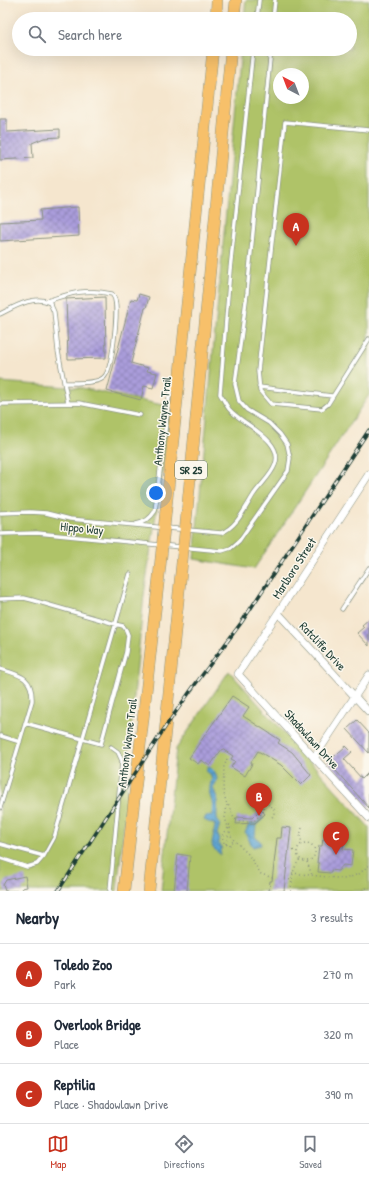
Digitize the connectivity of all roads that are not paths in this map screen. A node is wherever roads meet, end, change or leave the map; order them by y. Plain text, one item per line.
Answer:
1 (218, 0) edge
2 (236, 0) edge
3 (259, 0) edge
4 (275, 0) edge
5 (217, 12) edge
6 (235, 12) edge
7 (258, 12) edge
8 (274, 12) edge
9 (212, 56) edge
10 (230, 56) edge
11 (253, 56) edge
12 (270, 56) edge
13 (369, 130) edge
14 (47, 301) junction
15 (0, 314) edge
16 (369, 339) edge
17 (182, 349) junction
18 (64, 383) junction
19 (259, 387) junction
20 (332, 396) junction
21 (68, 403) junction
22 (0, 404) edge
23 (140, 415) dead end
24 (369, 474) edge
25 (0, 513) edge
26 (133, 524) junction
27 (164, 528) junction
28 (185, 529) junction
29 (0, 534) edge
30 (162, 546) junction
31 (183, 548) junction
32 (369, 568) edge
33 (130, 574) dead end
34 (0, 599) edge
35 (342, 609) dead end
36 (278, 613) junction
37 (116, 624) junction
38 (0, 669) edge
39 (238, 674) joint
40 (369, 675) edge
41 (355, 696) junction
42 (369, 712) edge
43 (25, 723) junction
44 (2, 736) dead end
45 (82, 739) junction
46 (20, 742) junction
47 (111, 747) dead end
48 (314, 758) junction
49 (0, 808) edge
50 (369, 818) edge
51 (0, 844) edge
52 (44, 856) junction
53 (0, 858) edge
54 (110, 891) edge
55 (124, 891) edge
56 (149, 891) edge

1 - 5 highway
2 - 6 highway
3 - 7 lane
4 - 8 lane
9 - 17 highway, Anthony Wayne Trail / SR 25
10 - 28 highway, SR 25
11 - 28 lane, Hippo Way
12 - 31 lane, Hippo Way
13 - 19 lane
14 - 15 lane
14 - 18 lane
14 - 18 lane
16 - 20 lane
17 - 26 lane
17 - 27 highway, Anthony Wayne Trail / SR 25
18 - 21 lane
19 - 20 lane
19 - 20 lane
21 - 22 lane
21 - 23 lane
24 - 36 street, Marlboro Street
25 - 26 lane, Hippo Way
26 - 27 lane, Hippo Way
27 - 28 lane, Hippo Way
27 - 30 highway, Anthony Wayne Trail / SR 25
28 - 31 highway, SR 25
29 - 30 lane, Hippo Way
30 - 31 lane, Hippo Way
30 - 55 highway, Anthony Wayne Trail / SR 25
31 - 56 highway, SR 25
32 - 35 lane
33 - 37 lane
34 - 37 lane
36 - 39 street, Marlboro Street
36 - 41 street, Ratcliffe Drive
37 - 45 lane
37 - 45 lane
38 - 43 lane
39 - 48 street, Shadowlawn Drive
40 - 41 street
41 - 42 street, Ratcliffe Drive
41 - 48 street
43 - 45 lane
43 - 46 lane
44 - 46 lane
45 - 52 lane
46 - 49 lane
47 - 54 lane
48 - 50 street, Shadowlawn Drive
51 - 52 lane
52 - 53 lane

